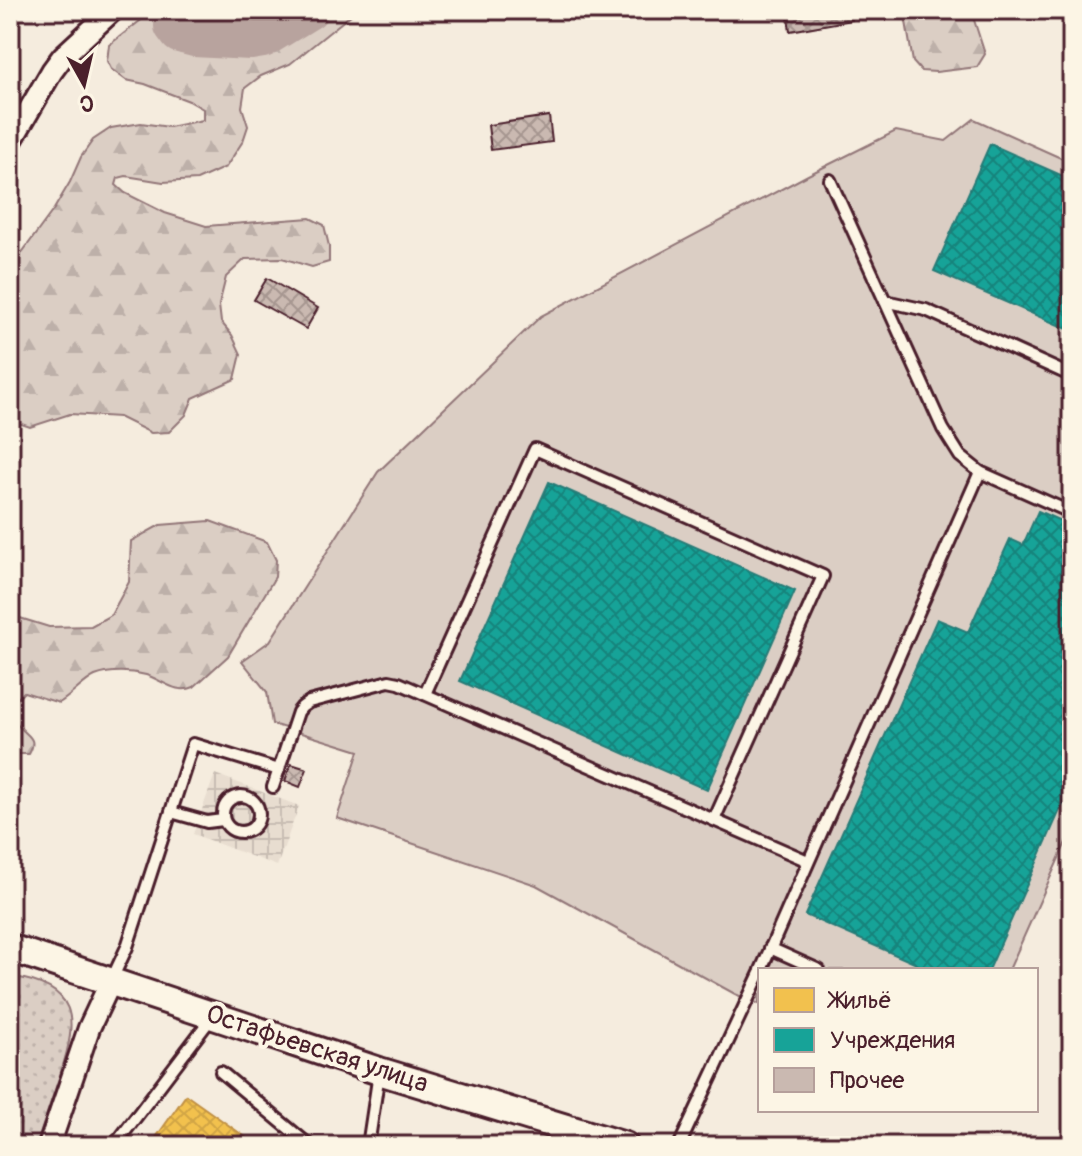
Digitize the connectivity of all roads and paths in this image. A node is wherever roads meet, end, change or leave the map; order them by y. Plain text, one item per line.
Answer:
1 (113, 10) edge
2 (10, 143) edge
3 (830, 180) dead end
4 (885, 301) junction
5 (1072, 376) edge
6 (980, 472) junction
7 (1072, 513) edge
8 (425, 694) junction
9 (279, 770) junction
10 (273, 787) dead end
11 (171, 812) junction
12 (223, 820) dead end
13 (714, 820) junction
14 (808, 861) junction
15 (10, 948) edge
16 (770, 948) junction
17 (761, 968) edge
18 (815, 968) edge
19 (758, 975) edge
20 (111, 981) junction
21 (214, 1015) junction
22 (379, 1071) junction
23 (221, 1072) dead end
24 (49, 1146) edge
25 (114, 1146) edge
26 (310, 1146) edge
27 (368, 1146) edge
28 (622, 1146) edge
29 (679, 1146) edge

1 - 2 street
3 - 4 lane
4 - 5 lane
4 - 6 lane
6 - 7 lane
6 - 14 lane
8 - 9 lane
8 - 13 lane
8 - 13 lane
9 - 10 lane
9 - 11 lane
11 - 12 lane
11 - 20 lane
13 - 14 lane
14 - 16 lane
15 - 20 street, Остафьевская улица
16 - 17 lane
16 - 18 lane
19 - 29 lane
20 - 21 street, Остафьевская улица
20 - 24 street
21 - 22 street, Остафьевская улица
21 - 25 lane
22 - 27 lane
22 - 28 street, Остафьевская улица
23 - 26 lane

